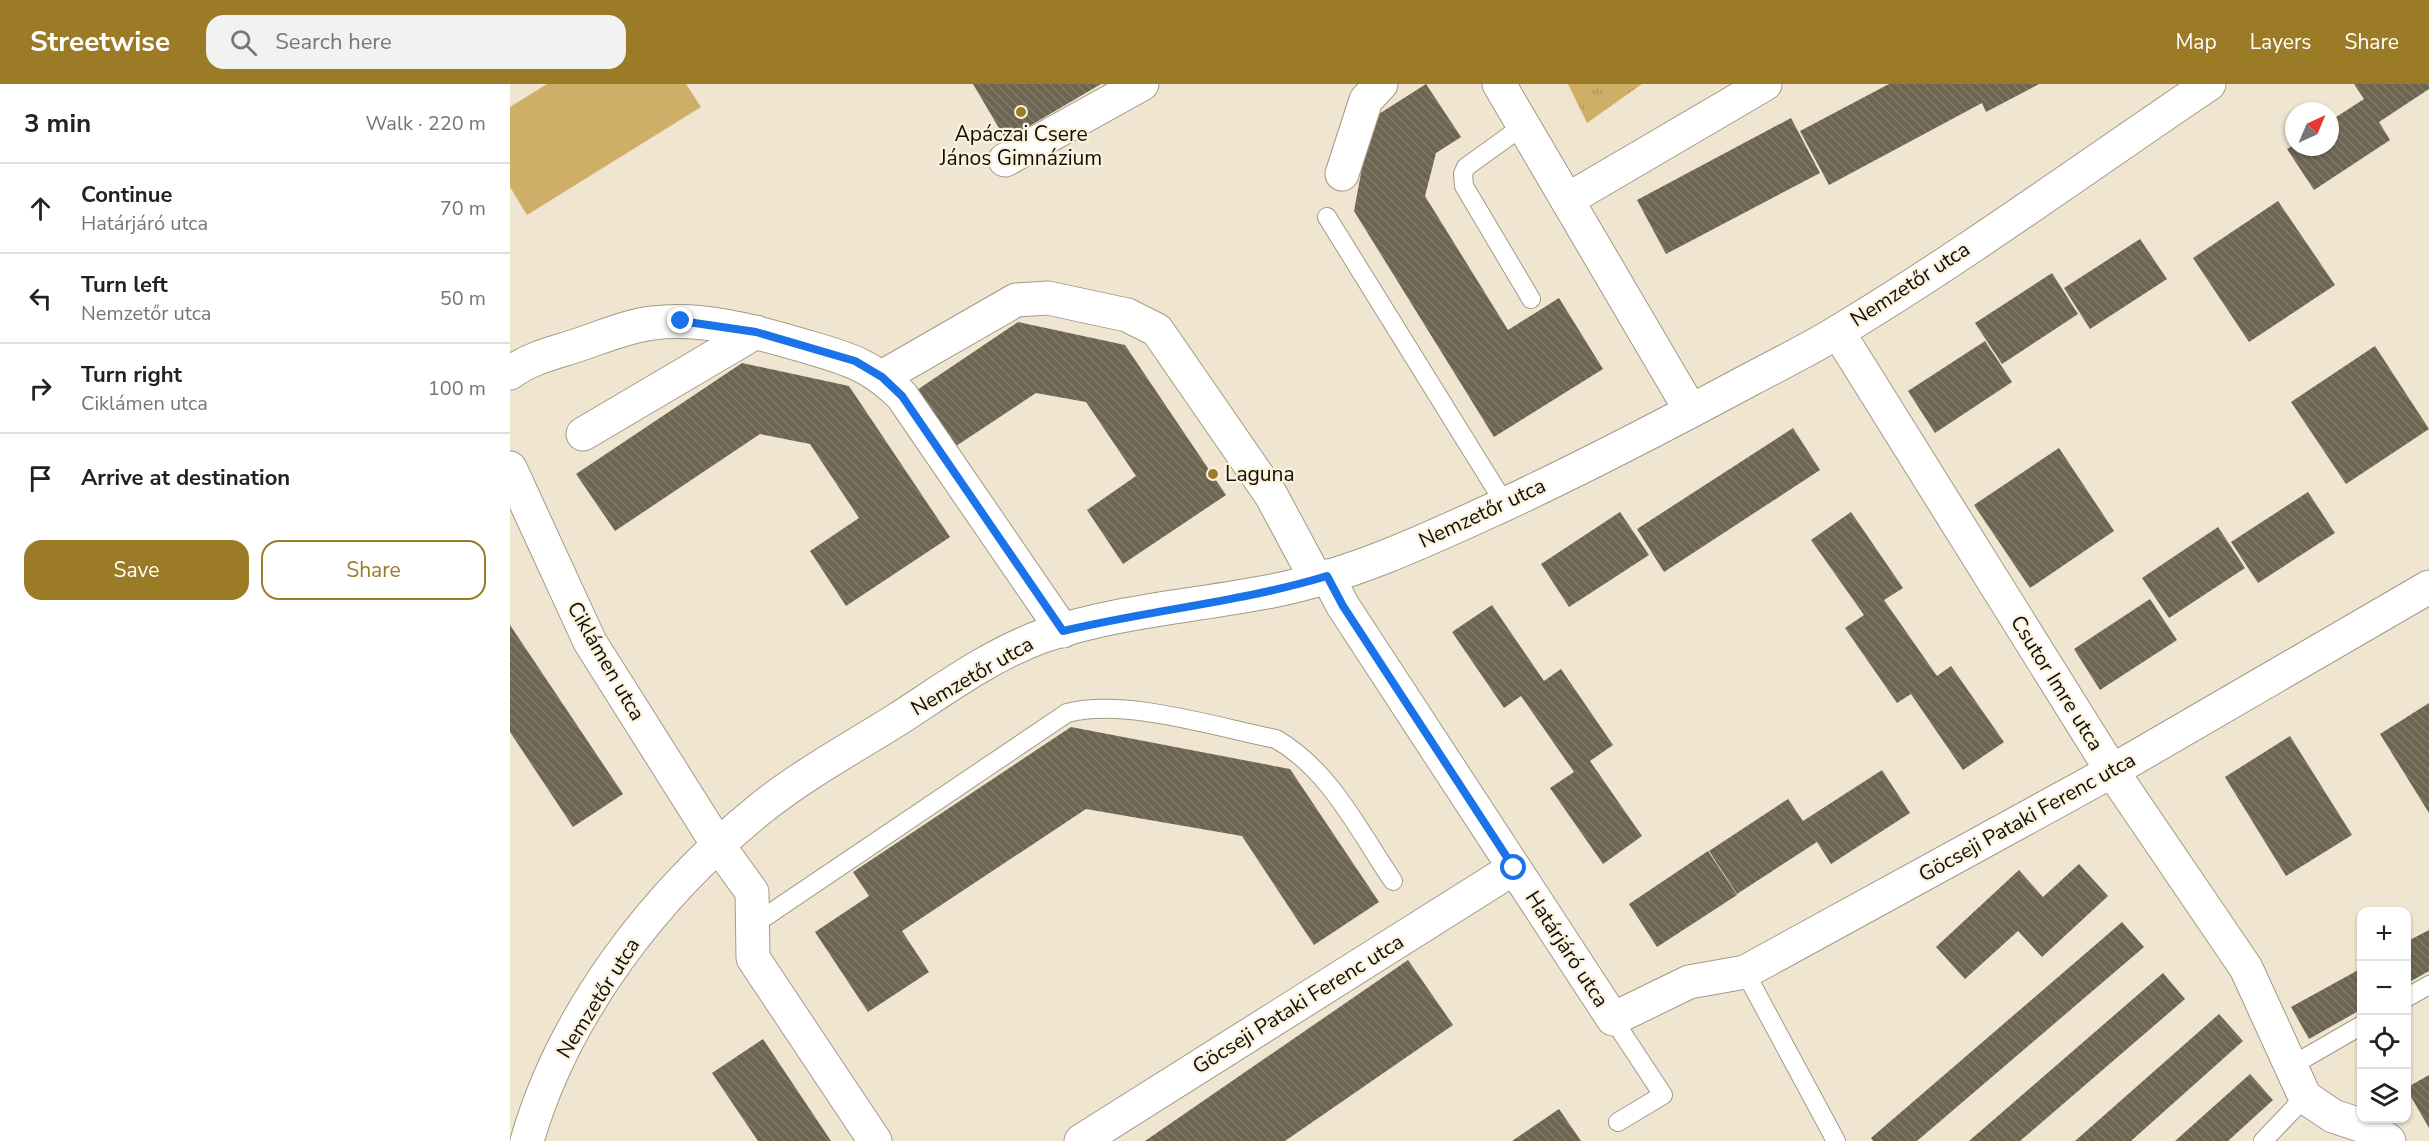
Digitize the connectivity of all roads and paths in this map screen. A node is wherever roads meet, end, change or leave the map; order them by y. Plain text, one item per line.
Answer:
1 (1142, 84) edge
2 (1381, 84) edge
3 (1499, 84) edge
4 (1765, 84) edge
5 (2209, 84) edge
6 (1523, 126) junction
7 (1005, 160) dead end
8 (1342, 174) dead end
9 (1567, 200) junction
10 (1327, 217) dead end
11 (1531, 299) dead end
12 (756, 332) junction
13 (1838, 332) junction
14 (510, 373) edge
15 (882, 377) junction
16 (1691, 411) junction
17 (583, 434) dead end
18 (510, 468) edge
19 (1505, 504) junction
20 (1321, 578) junction
21 (2429, 587) edge
22 (1063, 631) junction
23 (2112, 771) junction
24 (718, 845) junction
25 (1514, 868) junction
26 (1393, 881) dead end
27 (753, 925) junction
28 (1745, 972) junction
29 (2429, 985) edge
30 (2411, 995) edge
31 (1613, 1019) junction
32 (2357, 1026) edge
33 (2291, 1066) junction
34 (2305, 1097) junction
35 (1618, 1122) dead end
36 (527, 1141) edge
37 (875, 1141) edge
38 (1081, 1141) edge
39 (1836, 1141) edge
40 (2263, 1141) edge
41 (2389, 1141) edge

1 - 7 street
2 - 8 street
3 - 6 street
4 - 9 street
5 - 13 street, Nemzetőr utca
6 - 9 street
6 - 11 lane
9 - 16 street
10 - 19 lane
12 - 14 street
12 - 15 street
12 - 17 street
13 - 16 street, Nemzetőr utca
13 - 23 street, Csutor Imre utca
15 - 20 street, Határjáró utca
15 - 22 street
16 - 19 street, Nemzetőr utca
18 - 24 street, Ciklámen utca
19 - 20 street, Nemzetőr utca
20 - 22 street, Nemzetőr utca
20 - 25 street, Határjáró utca
21 - 23 street, Göcseji Pataki Ferenc utca
22 - 24 street, Nemzetőr utca
23 - 28 street, Göcseji Pataki Ferenc utca
23 - 33 street, Csutor Imre utca
24 - 27 street
24 - 36 street, Nemzetőr utca
25 - 31 street, Határjáró utca
25 - 38 street, Göcseji Pataki Ferenc utca
26 - 27 lane
27 - 37 street
28 - 31 street, Göcseji Pataki Ferenc utca
28 - 39 lane
29 - 30 lane
31 - 35 lane
32 - 33 lane
33 - 34 street, Csutor Imre utca
34 - 40 lane
34 - 41 street

